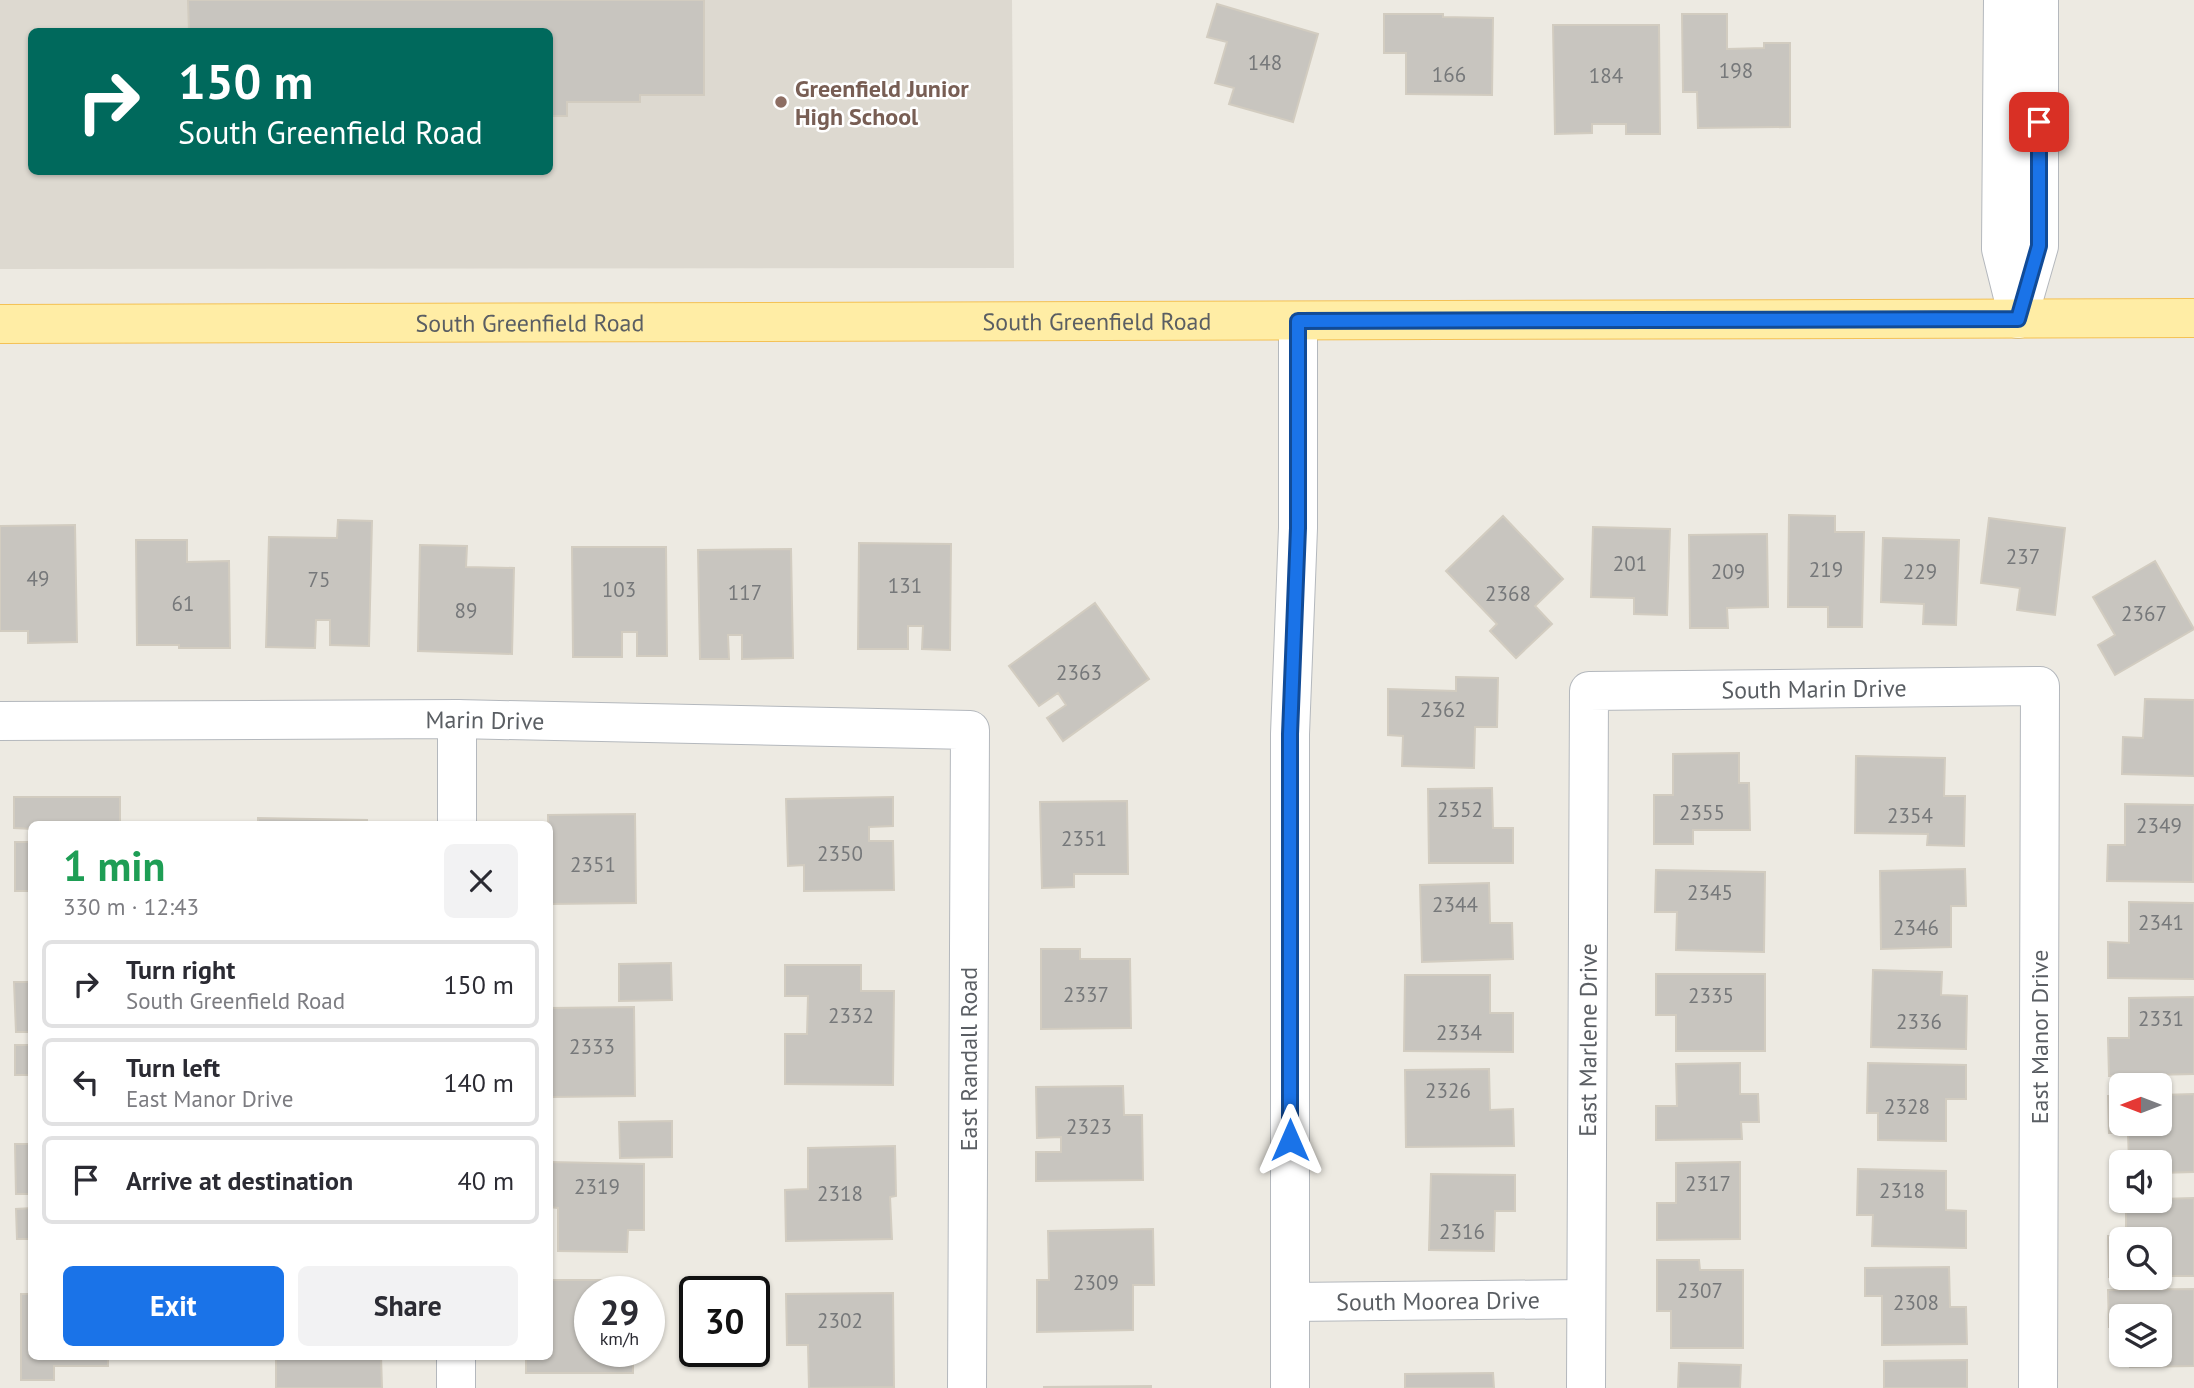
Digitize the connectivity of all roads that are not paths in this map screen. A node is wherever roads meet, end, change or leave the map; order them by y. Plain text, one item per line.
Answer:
1 (2003, 0) edge
2 (2039, 0) edge
3 (2021, 48) junction
4 (2194, 318) edge
5 (2018, 319) junction
6 (1298, 321) junction
7 (0, 324) edge
8 (2040, 686) joint
9 (1589, 691) joint
10 (457, 719) junction
11 (0, 721) edge
12 (970, 730) joint
13 (457, 821) edge
14 (1586, 1299) junction
15 (1291, 1302) junction
16 (456, 1360) edge
17 (456, 1388) edge
18 (967, 1388) edge
19 (1290, 1388) edge
20 (1586, 1388) edge
21 (2038, 1388) edge

1 - 3 street
2 - 3 street
3 - 5 street
4 - 5 main road, South Greenfield Road
5 - 6 main road, South Greenfield Road
6 - 7 main road, South Greenfield Road
6 - 15 street
8 - 9 street, South Marin Drive
8 - 21 street, East Manor Drive
9 - 14 street, East Marlene Drive
10 - 11 street, Marin Drive
10 - 12 street, Marin Drive
10 - 13 street
12 - 18 street, East Randall Road
14 - 15 street, South Moorea Drive
14 - 20 street, East Marlene Drive
15 - 19 street
16 - 17 street

